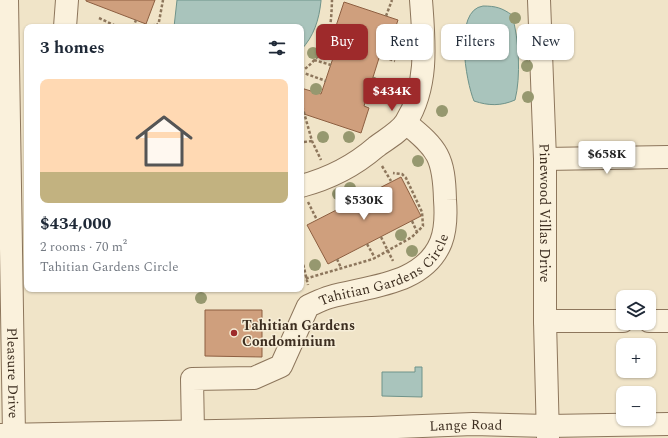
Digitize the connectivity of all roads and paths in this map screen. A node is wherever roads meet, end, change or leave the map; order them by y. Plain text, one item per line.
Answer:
1 (7, 0) edge
2 (67, 0) edge
3 (163, 0) edge
4 (332, 0) edge
5 (392, 0) edge
6 (421, 0) edge
7 (539, 0) edge
8 (386, 16) dead end
9 (100, 18) dead end
10 (136, 20) dead end
11 (65, 24) edge
12 (112, 24) edge
13 (134, 24) edge
14 (158, 24) edge
15 (330, 24) edge
16 (316, 57) edge
17 (314, 60) junction
18 (331, 65) dead end
19 (304, 69) edge
20 (4, 73) edge
21 (304, 73) edge
22 (373, 78) dead end
23 (326, 81) dead end
24 (392, 84) dead end
25 (368, 93) dead end
26 (385, 99) dead end
27 (304, 114) edge
28 (406, 123) junction
29 (312, 141) junction
30 (304, 142) dead end
31 (668, 157) edge
32 (545, 159) junction
33 (393, 173) dead end
34 (328, 177) junction
35 (304, 185) edge
36 (412, 221) dead end
37 (417, 232) junction
38 (381, 236) dead end
39 (367, 244) dead end
40 (5, 248) edge
41 (388, 251) junction
42 (375, 258) junction
43 (337, 259) dead end
44 (304, 267) edge
45 (341, 268) junction
46 (307, 279) junction
47 (401, 279) junction
48 (304, 280) edge
49 (311, 304) junction
50 (545, 321) junction
51 (616, 321) edge
52 (656, 321) edge
53 (668, 321) edge
54 (668, 424) edge
55 (548, 432) edge
56 (372, 433) edge
57 (204, 434) edge
58 (7, 435) edge
59 (43, 436) edge

1 - 20 street, Pleasure Drive
2 - 11 street
3 - 14 path
4 - 15 path
5 - 8 path
6 - 28 street
7 - 32 street, Pinewood Villas Drive
9 - 12 path
10 - 13 path
16 - 17 path
17 - 18 path
17 - 19 path
20 - 40 street, Pleasure Drive
21 - 23 path
22 - 24 path
25 - 26 path
27 - 29 path
28 - 34 street
28 - 47 street, Tahitian Gardens Circle
29 - 30 path
29 - 34 path
31 - 32 street
32 - 50 street, Pinewood Villas Drive
33 - 37 path
34 - 35 street
36 - 37 path
37 - 41 path
38 - 41 path
39 - 42 path
40 - 58 street, Pleasure Drive
41 - 42 path
41 - 47 path
42 - 45 path
43 - 45 path
44 - 46 path
45 - 46 path
46 - 48 path
46 - 49 path
47 - 49 street, Tahitian Gardens Circle
49 - 57 street, Tahitian Gardens Circle
50 - 51 street
50 - 55 street, Pinewood Villas Drive
52 - 53 street
54 - 55 street, Lange Road
55 - 56 street, Lange Road
56 - 57 street, Lange Road
57 - 59 street, Lange Road
58 - 59 street, Lange Road

